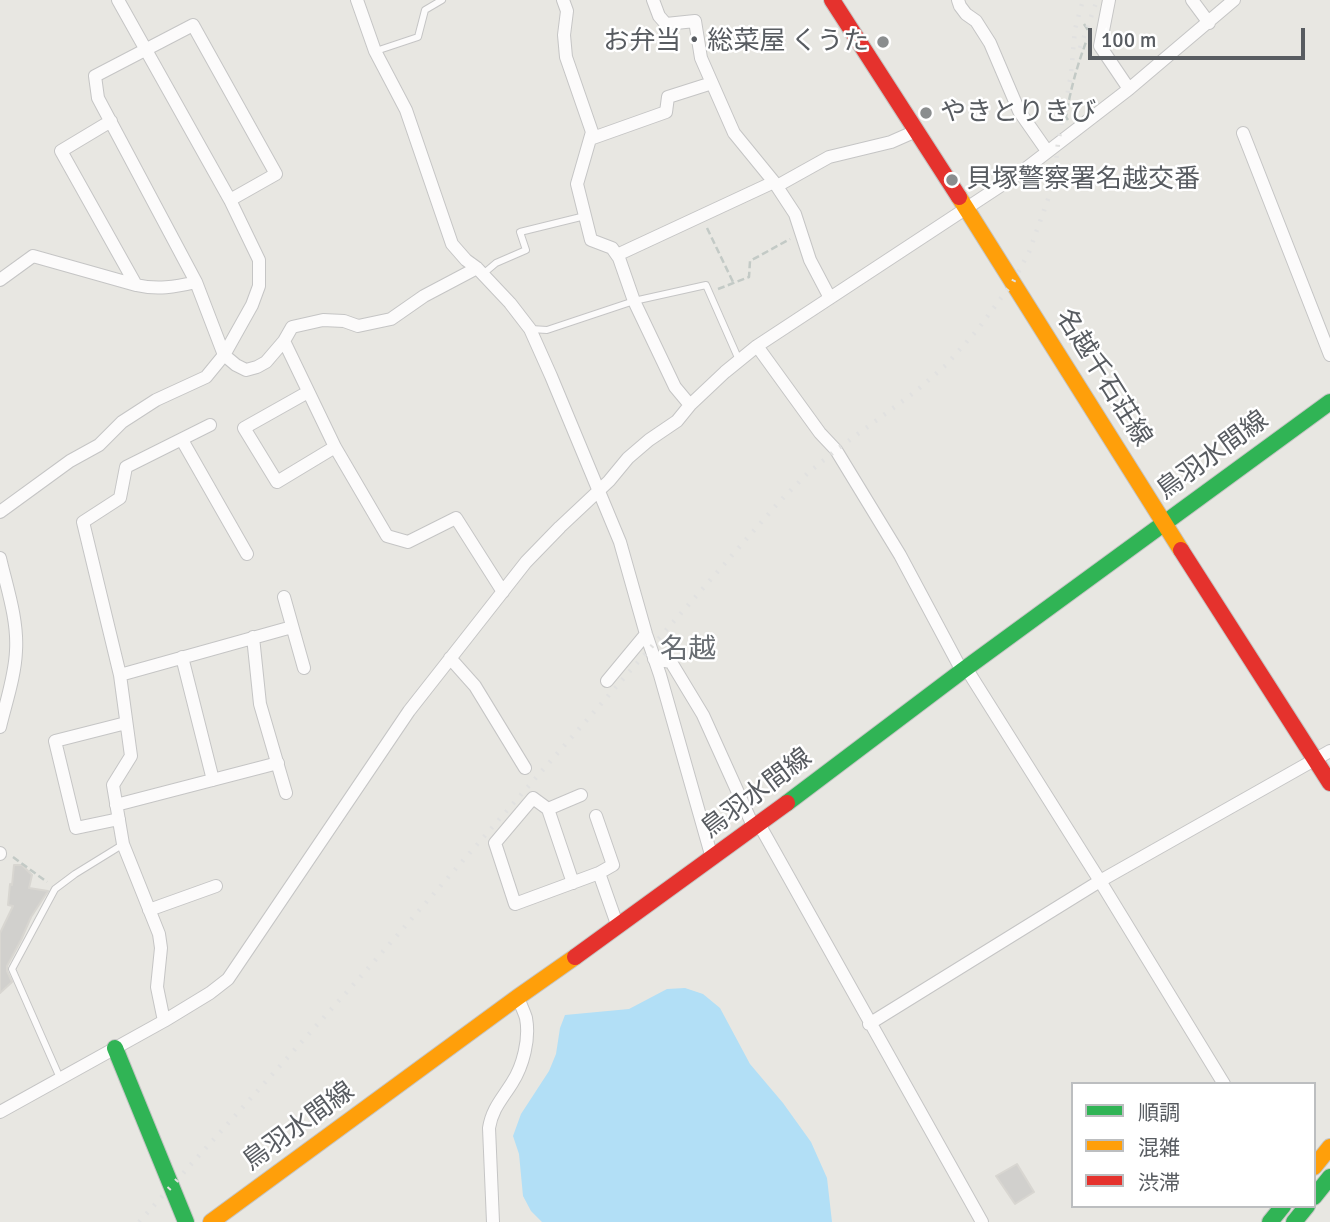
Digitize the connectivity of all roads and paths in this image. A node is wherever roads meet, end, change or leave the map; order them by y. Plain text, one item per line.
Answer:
1 (118, 0) edge
2 (357, 0) edge
3 (442, 0) edge
4 (563, 0) edge
5 (653, 0) edge
6 (832, 0) edge
7 (958, 0) edge
8 (1109, 0) edge
9 (1192, 0) edge
10 (1234, 0) edge
11 (1209, 23) junction
12 (1084, 24) dead end
13 (145, 50) junction
14 (375, 51) junction
15 (712, 83) junction
16 (1129, 89) junction
17 (111, 121) junction
18 (1075, 130) junction
19 (916, 131) junction
20 (1243, 132) dead end
21 (590, 139) junction
22 (1047, 151) junction
23 (775, 184) junction
24 (230, 200) junction
25 (967, 209) junction
26 (585, 216) junction
27 (701, 216) junction
28 (801, 232) junction
29 (617, 255) junction
30 (480, 271) junction
31 (0, 280) edge
32 (196, 282) junction
33 (734, 283) junction
34 (136, 285) junction
35 (709, 292) junction
36 (830, 298) junction
37 (634, 301) junction
38 (530, 329) junction
39 (284, 341) junction
40 (757, 346) junction
41 (224, 355) junction
42 (1330, 355) edge
43 (740, 360) junction
44 (308, 392) junction
45 (1330, 402) edge
46 (690, 405) junction
47 (210, 425) dead end
48 (182, 440) junction
49 (335, 447) junction
50 (597, 491) junction
51 (0, 512) edge
52 (1165, 522) junction
53 (247, 554) dead end
54 (0, 558) edge
55 (503, 592) junction
56 (284, 597) dead end
57 (292, 626) junction
58 (646, 634) junction
59 (253, 637) junction
60 (182, 657) junction
61 (450, 658) junction
62 (654, 659) junction
63 (304, 668) dead end
64 (964, 670) junction
65 (120, 675) junction
66 (607, 681) dead end
67 (126, 723) junction
68 (0, 727) edge
69 (1330, 751) edge
70 (1315, 760) junction
71 (278, 763) junction
72 (525, 768) dead end
73 (213, 780) junction
74 (1330, 783) edge
75 (286, 793) dead end
76 (581, 795) dead end
77 (116, 804) junction
78 (548, 809) junction
79 (596, 816) dead end
80 (119, 819) junction
81 (757, 826) junction
82 (123, 844) junction
83 (3, 854) edge
84 (712, 858) junction
85 (599, 873) junction
86 (1100, 881) junction
87 (573, 883) junction
88 (216, 886) dead end
89 (55, 888) junction
90 (149, 909) junction
91 (618, 927) junction
92 (517, 997) junction
93 (164, 1021) junction
94 (869, 1024) junction
95 (115, 1048) junction
96 (61, 1079) junction
97 (1223, 1082) edge
98 (0, 1112) edge
99 (1330, 1147) edge
100 (1316, 1164) edge
101 (1330, 1177) edge
102 (1316, 1194) edge
103 (1281, 1208) edge
104 (186, 1222) edge
105 (211, 1222) edge
106 (493, 1222) edge
107 (982, 1222) edge
108 (1270, 1222) edge

1 - 13 street
2 - 14 street
3 - 14 lane
4 - 21 street
5 - 15 street
6 - 19 street, 名越千石荘線
7 - 22 street
8 - 16 street
9 - 11 street
10 - 11 street
11 - 16 street
12 - 18 path
13 - 17 street
13 - 24 street
13 - 24 street
14 - 30 street
15 - 21 street
15 - 23 street
16 - 18 street
17 - 32 street
17 - 34 street
18 - 22 street
19 - 23 street
19 - 25 street, 名越千石荘線
20 - 42 street
21 - 26 street
22 - 25 street
23 - 27 street
23 - 28 street
24 - 41 street
25 - 36 street
25 - 52 street, 名越千石荘線
26 - 29 street
26 - 30 lane
27 - 29 street
27 - 33 path
28 - 33 path
28 - 36 street
29 - 37 street
30 - 38 street
30 - 39 street
31 - 34 street
32 - 34 street
32 - 41 street
33 - 35 path
35 - 37 lane
35 - 43 lane
36 - 40 street
37 - 38 lane
37 - 46 street
38 - 50 street
39 - 41 street
39 - 44 street
40 - 43 street
40 - 64 street
41 - 51 street
43 - 46 street
44 - 49 street
44 - 49 street
45 - 52 street, 鳥羽水間線
46 - 50 street
47 - 48 street
48 - 53 street
48 - 65 street
49 - 55 street
50 - 55 street
50 - 58 street
52 - 64 street, 鳥羽水間線
52 - 70 street, 名越千石荘線
54 - 68 street
55 - 61 street
56 - 57 street
57 - 59 street
57 - 63 street
58 - 62 street
58 - 66 street
59 - 60 street
59 - 71 street
60 - 65 street
60 - 73 street
61 - 72 street
61 - 93 street
62 - 81 street
62 - 84 street
64 - 81 street, 鳥羽水間線
64 - 86 street
65 - 67 street
67 - 77 street
67 - 80 street
69 - 70 street
70 - 74 street, 名越千石荘線
70 - 86 street
71 - 73 street
71 - 75 street
73 - 77 street
76 - 78 street
77 - 80 street
78 - 87 street
78 - 87 street
79 - 85 street
80 - 82 street
81 - 84 street, 鳥羽水間線
81 - 94 street
82 - 89 lane
82 - 90 street
83 - 89 path
84 - 91 street, 鳥羽水間線
85 - 87 street
85 - 91 street
86 - 94 street
86 - 97 street
88 - 90 street
89 - 96 lane
90 - 93 street
91 - 92 street, 鳥羽水間線
92 - 105 street, 鳥羽水間線
92 - 106 street
93 - 95 street
94 - 107 street
95 - 96 street
95 - 104 street
96 - 98 street
99 - 100 street
101 - 102 street
103 - 108 street

